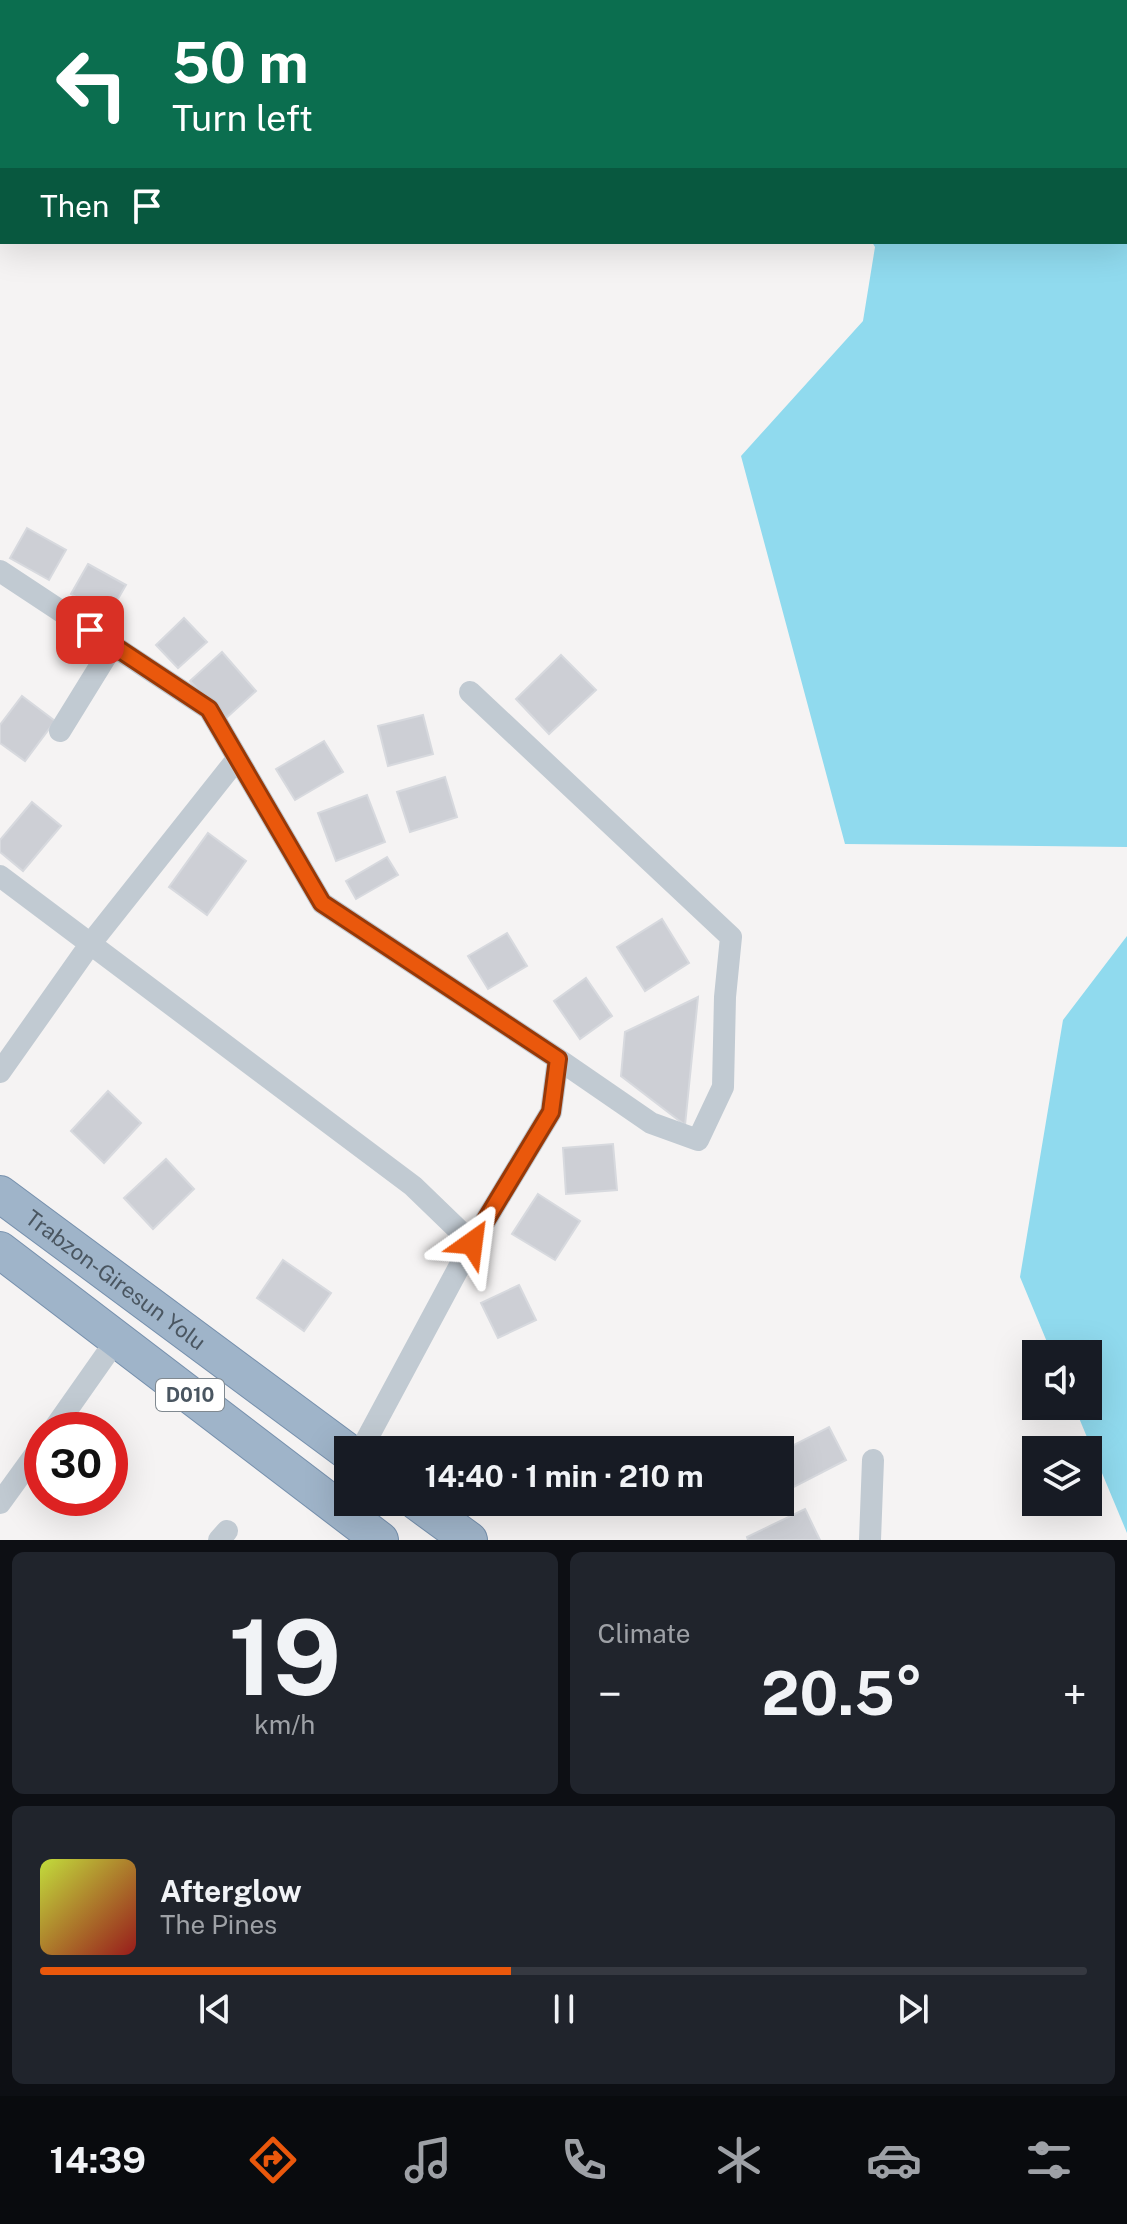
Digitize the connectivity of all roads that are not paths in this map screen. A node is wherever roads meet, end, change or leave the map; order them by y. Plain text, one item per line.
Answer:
1 (0, 571) edge
2 (113, 645) junction
3 (470, 692) dead end
4 (60, 731) dead end
5 (237, 759) junction
6 (0, 876) edge
7 (91, 943) junction
8 (558, 1059) junction
9 (0, 1072) edge
10 (0, 1175) edge
11 (0, 1194) edge
12 (472, 1243) junction
13 (0, 1250) edge
14 (0, 1280) edge
15 (105, 1356) junction
16 (66, 1412) edge
17 (303, 1419) junction
18 (369, 1436) edge
19 (334, 1442) edge
20 (873, 1460) dead end
21 (24, 1470) edge
22 (0, 1503) edge
23 (436, 1516) edge
24 (372, 1540) edge
25 (380, 1540) edge
26 (469, 1540) edge
27 (870, 1540) edge

1 - 2 street
2 - 4 street
2 - 5 street
3 - 8 street
5 - 7 street
5 - 8 street
6 - 7 street
7 - 9 street
7 - 12 street
8 - 12 street
10 - 17 highway
11 - 17 highway, Trabzon-Giresun Yolu / D010
12 - 18 street
13 - 25 highway, Trabzon-Giresun Yolu / D010
14 - 15 highway
15 - 16 street
15 - 24 highway
17 - 19 highway, Trabzon-Giresun Yolu / D010
20 - 27 street
21 - 22 street
23 - 26 highway

